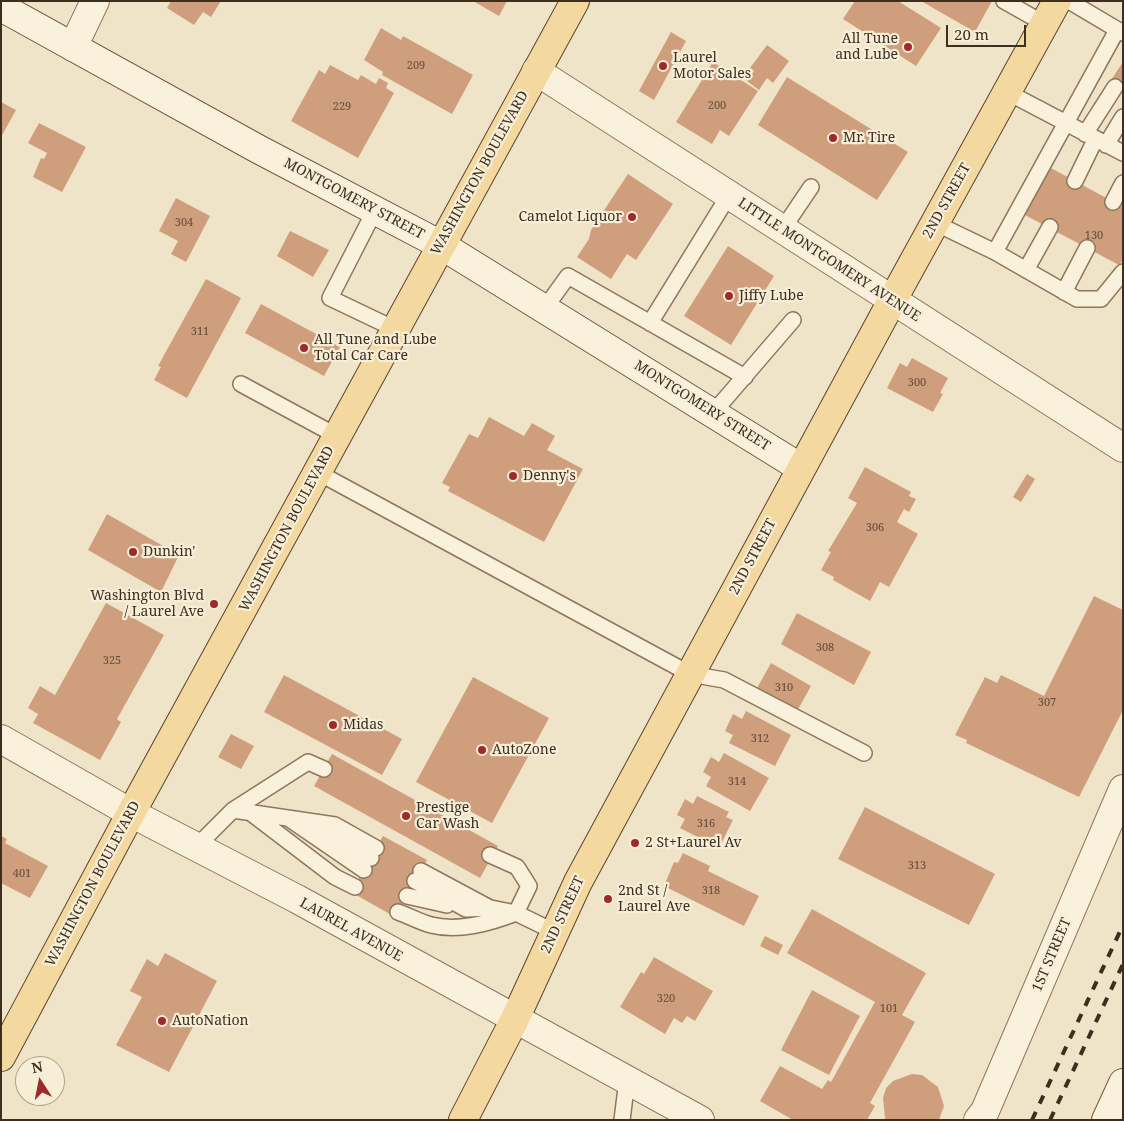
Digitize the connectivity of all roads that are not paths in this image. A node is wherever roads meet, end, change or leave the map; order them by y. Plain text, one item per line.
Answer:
1 (95, 1) edge
2 (575, 1) edge
3 (1004, 1) edge
4 (1054, 7) edge
5 (2, 8) edge
6 (1120, 32) edge
7 (73, 47) junction
8 (536, 70) junction
9 (1115, 87) dead end
10 (1007, 92) junction
11 (1123, 117) edge
12 (1065, 123) junction
13 (1095, 140) junction
14 (1123, 153) edge
15 (1075, 181) dead end
16 (1123, 183) edge
17 (811, 187) dead end
18 (729, 195) junction
19 (1114, 202) dead end
20 (375, 210) junction
21 (935, 223) junction
22 (1050, 228) dead end
23 (782, 230) junction
24 (441, 245) junction
25 (1087, 248) dead end
26 (995, 252) junction
27 (1026, 270) junction
28 (1123, 272) edge
29 (1064, 292) junction
30 (892, 301) junction
31 (545, 308) junction
32 (793, 320) dead end
33 (650, 323) junction
34 (395, 330) junction
35 (744, 377) junction
36 (240, 384) dead end
37 (713, 413) junction
38 (337, 436) junction
39 (1123, 448) edge
40 (801, 468) junction
41 (317, 472) junction
42 (690, 674) junction
43 (1, 738) edge
44 (864, 753) dead end
45 (324, 769) dead end
46 (1123, 789) edge
47 (233, 810) junction
48 (250, 812) junction
49 (131, 813) junction
50 (295, 819) junction
51 (196, 847) junction
52 (490, 855) dead end
53 (354, 887) dead end
54 (407, 896) dead end
55 (490, 908) junction
56 (466, 909) junction
57 (398, 912) dead end
58 (516, 913) junction
59 (555, 932) junction
60 (515, 1019) junction
61 (1, 1057) edge
62 (626, 1080) junction
63 (463, 1120) edge
64 (622, 1120) edge
65 (700, 1120) edge
66 (978, 1120) edge

1 - 7 street
2 - 8 main road, WASHINGTON BOULEVARD
3 - 4 lane
4 - 6 lane
4 - 10 main road, 2ND STREET
5 - 7 street, MONTGOMERY STREET
6 - 12 lane
7 - 20 street, MONTGOMERY STREET
8 - 18 street, LITTLE MONTGOMERY AVENUE
8 - 24 main road, WASHINGTON BOULEVARD
9 - 13 lane
10 - 12 lane
10 - 21 main road, 2ND STREET
11 - 13 lane
12 - 13 lane
12 - 26 lane
13 - 14 lane
13 - 15 lane
16 - 19 lane
17 - 23 lane
18 - 23 street, LITTLE MONTGOMERY AVENUE
18 - 33 lane
20 - 24 street, MONTGOMERY STREET
20 - 34 lane
21 - 26 lane
21 - 30 main road, 2ND STREET
22 - 27 lane
23 - 30 street, LITTLE MONTGOMERY AVENUE
24 - 31 street, MONTGOMERY STREET
24 - 34 main road, WASHINGTON BOULEVARD
25 - 29 lane
26 - 27 lane
27 - 29 lane
28 - 29 lane
30 - 39 street, LITTLE MONTGOMERY AVENUE
30 - 40 main road, 2ND STREET
31 - 33 lane
31 - 37 street, MONTGOMERY STREET
32 - 35 lane
33 - 35 lane
34 - 38 main road, WASHINGTON BOULEVARD
35 - 37 lane
36 - 38 lane
37 - 40 street, MONTGOMERY STREET
38 - 41 main road, WASHINGTON BOULEVARD
40 - 42 main road, 2ND STREET
41 - 42 lane
41 - 49 main road, WASHINGTON BOULEVARD
42 - 44 lane
42 - 59 main road, 2ND STREET
43 - 49 street, LAUREL AVENUE
45 - 47 lane
46 - 66 street, 1ST STREET
47 - 48 lane
47 - 51 lane
48 - 50 lane
48 - 53 lane
49 - 51 street, LAUREL AVENUE
49 - 61 main road, WASHINGTON BOULEVARD
50 - 50 lane
51 - 60 street, LAUREL AVENUE
52 - 58 lane
54 - 56 lane
55 - 56 lane
55 - 56 lane
55 - 58 lane
57 - 58 lane
58 - 59 lane
59 - 60 main road, 2ND STREET
60 - 62 street, LAUREL AVENUE
60 - 63 main road, 2ND STREET
62 - 64 lane
62 - 65 street, LAUREL AVENUE

